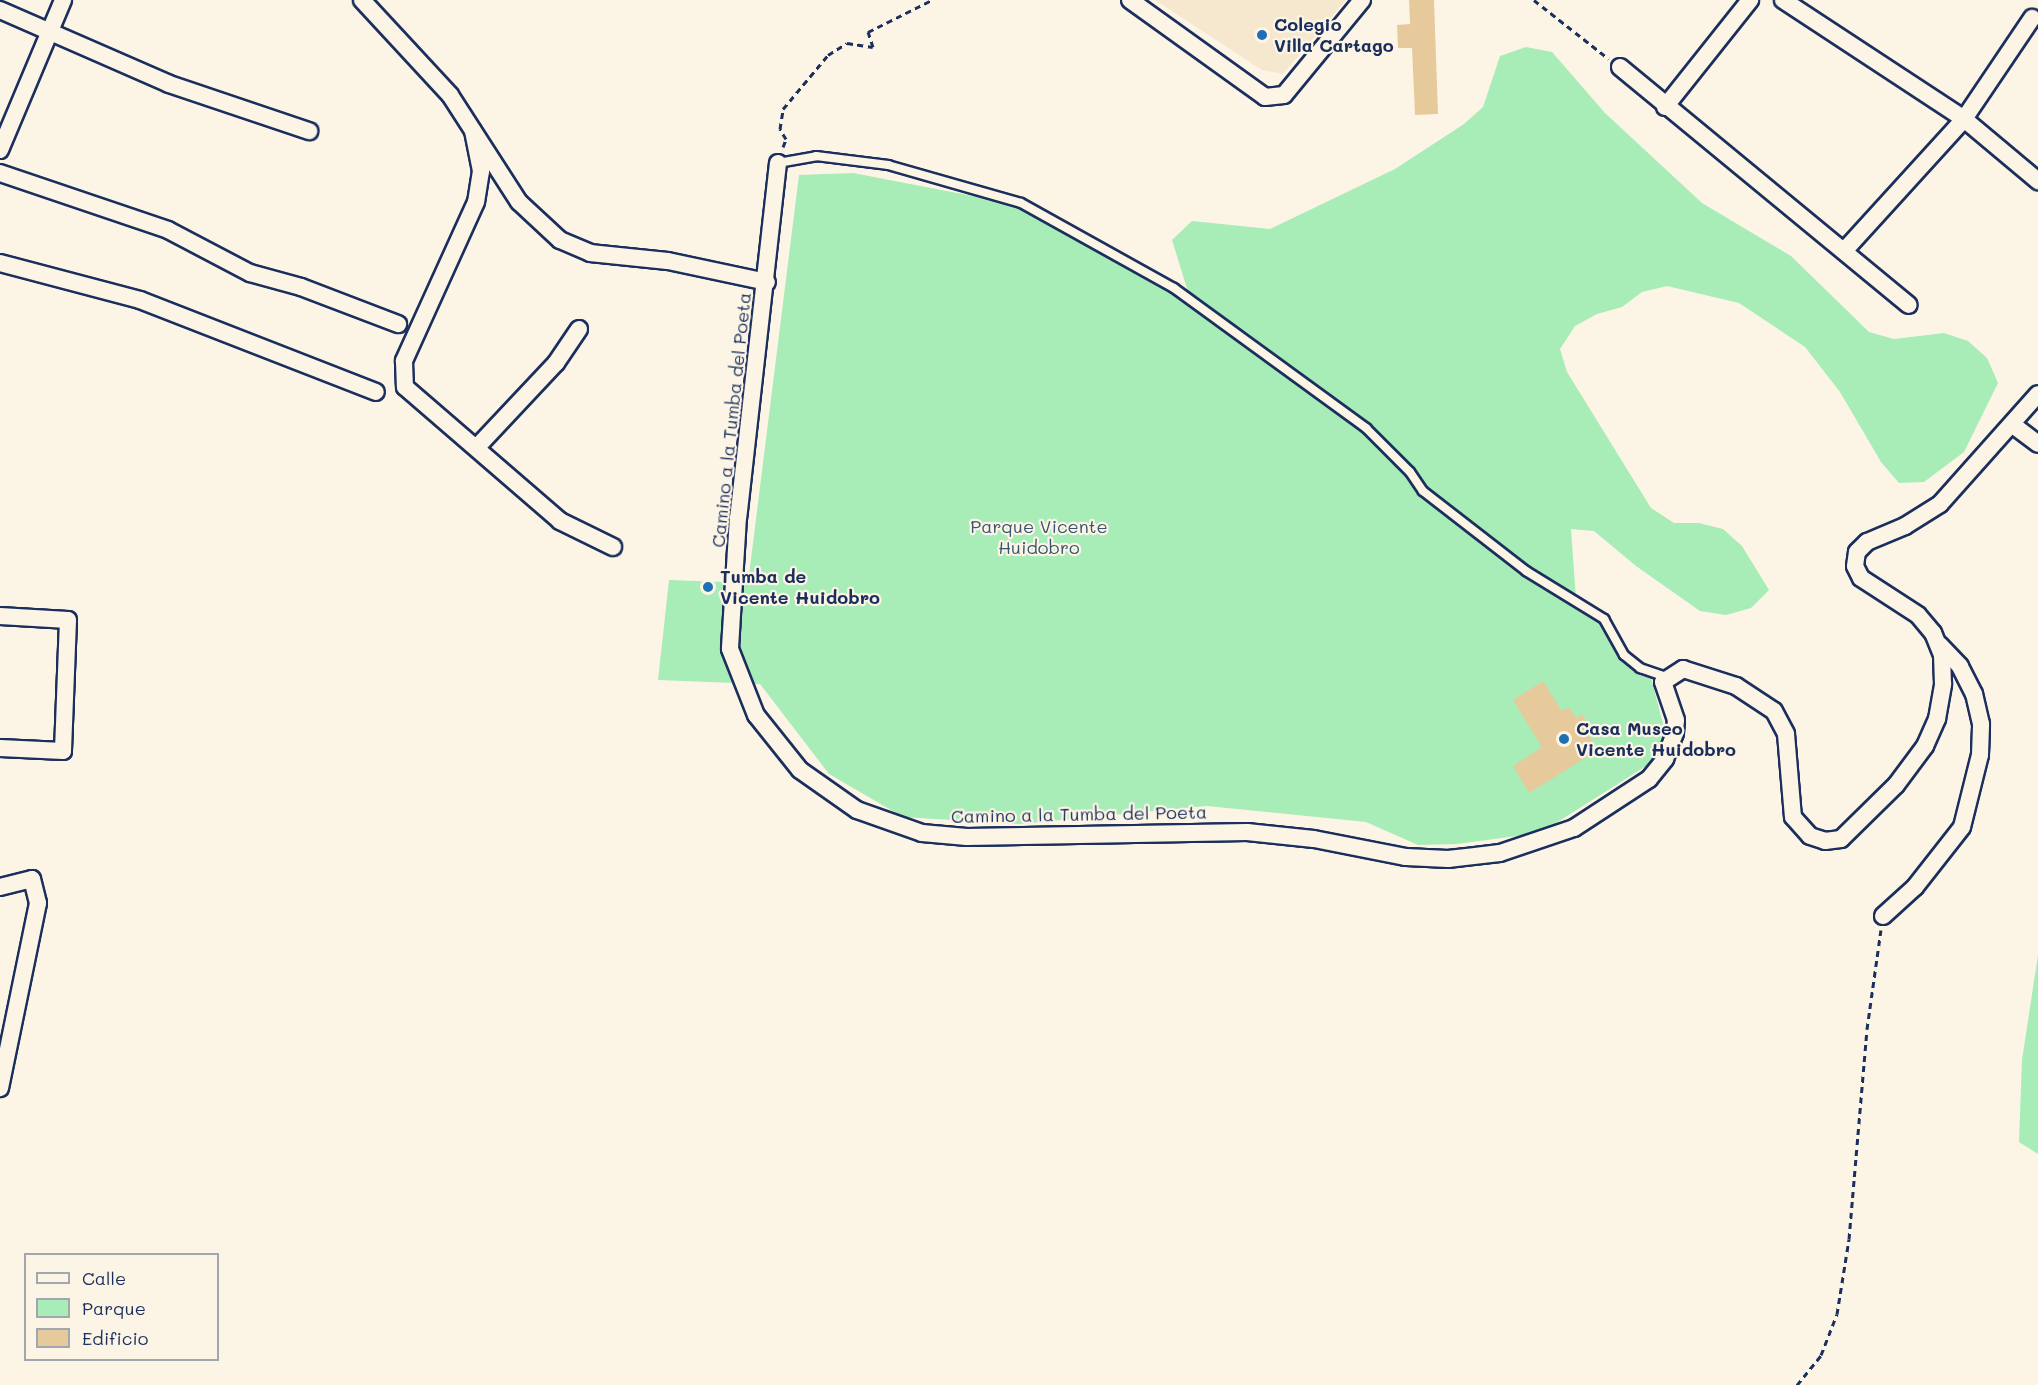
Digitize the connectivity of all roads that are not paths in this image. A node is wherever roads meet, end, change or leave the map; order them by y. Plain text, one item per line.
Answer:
1 (63, 0) edge
2 (362, 0) edge
3 (1130, 0) edge
4 (1362, 0) edge
5 (1750, 0) edge
6 (1783, 0) edge
7 (0, 10) edge
8 (2032, 18) dead end
9 (48, 33) junction
10 (1620, 67) road end
11 (1665, 107) junction
12 (1964, 119) junction
13 (309, 131) dead end
14 (473, 131) junction
15 (0, 150) edge
16 (778, 163) joint
17 (0, 172) edge
18 (2038, 181) edge
19 (1844, 251) junction
20 (0, 263) edge
21 (766, 282) junction
22 (1909, 305) dead end
23 (398, 324) dead end
24 (579, 328) dead end
25 (376, 392) dead end
26 (2038, 394) edge
27 (2013, 425) junction
28 (2038, 444) edge
29 (478, 446) junction
30 (613, 547) dead end
31 (0, 616) edge
32 (1939, 644) junction
33 (1666, 677) junction
34 (0, 748) edge
35 (0, 887) edge
36 (1883, 916) road end
37 (0, 1088) edge

1 - 9 street
2 - 14 street
3 - 4 street
5 - 11 street
6 - 12 street
7 - 9 street
8 - 12 street
9 - 13 street
9 - 15 street
10 - 11 street
11 - 19 street
12 - 18 street
12 - 19 street
14 - 21 street
14 - 29 street
16 - 21 street, Camino a la Tumba del Poeta
16 - 33 lane
17 - 23 street
19 - 22 street
20 - 25 street
21 - 33 street, Camino a la Tumba del Poeta
24 - 29 street
26 - 27 street
27 - 28 street
27 - 32 street
29 - 30 street
31 - 34 street
32 - 33 street
32 - 36 street
35 - 37 street

